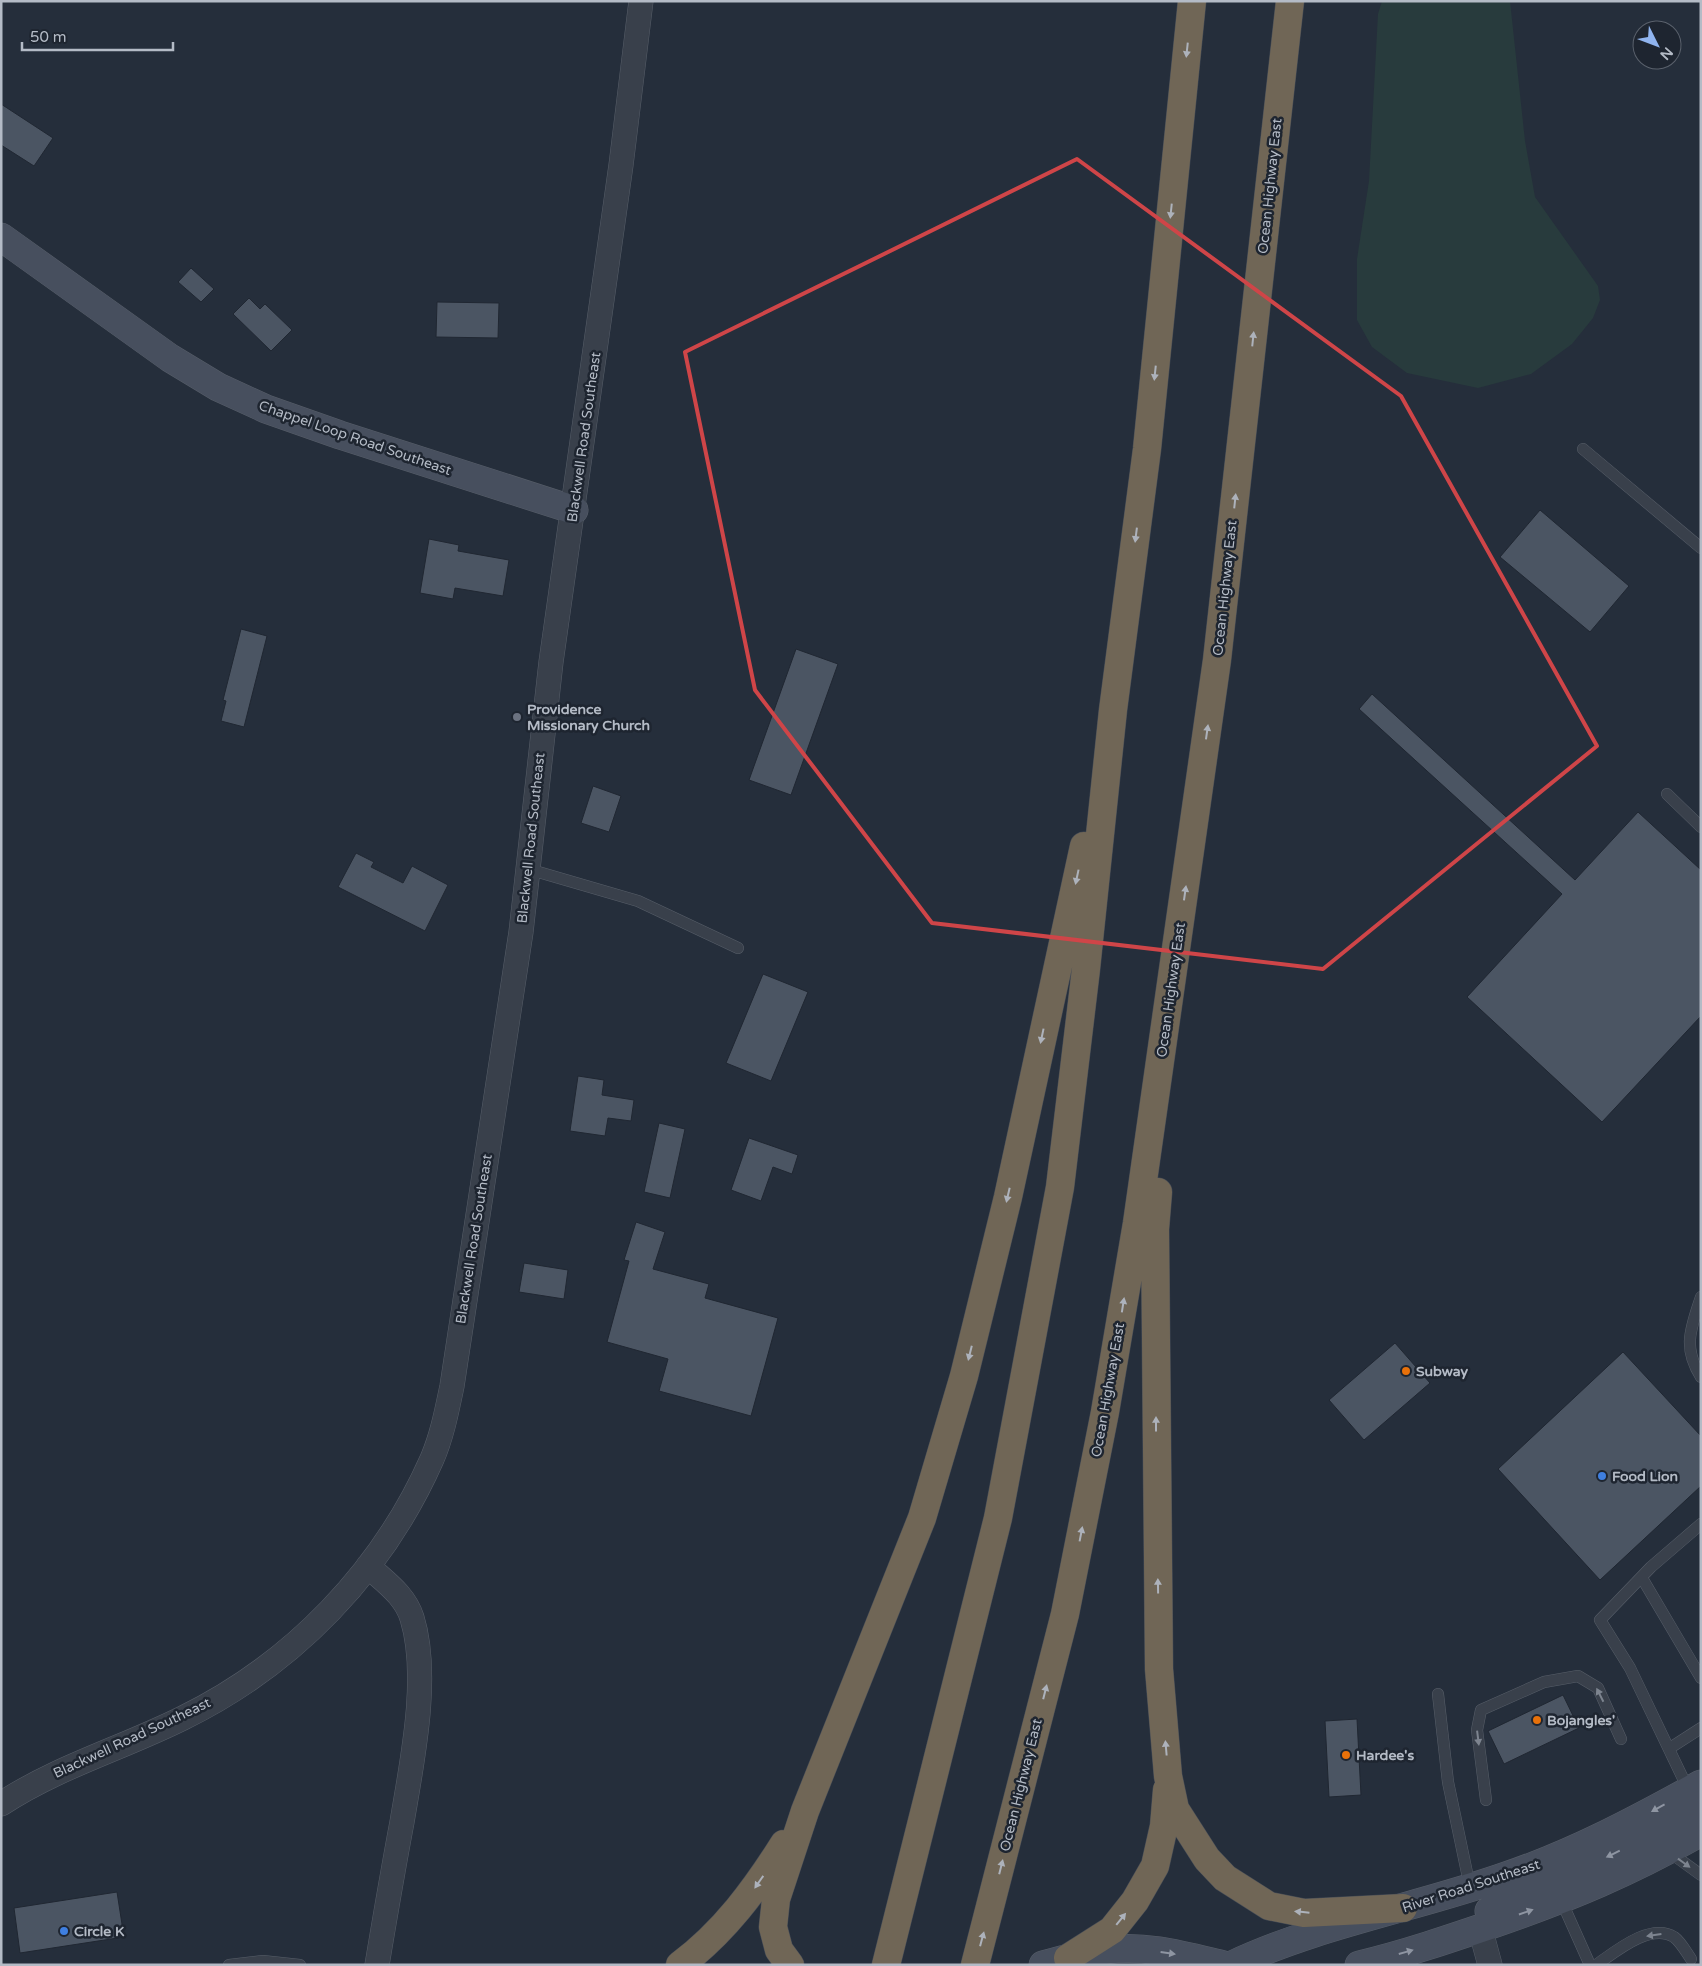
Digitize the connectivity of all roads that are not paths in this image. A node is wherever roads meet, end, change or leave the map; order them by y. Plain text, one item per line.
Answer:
1 (641, 1) edge
2 (1192, 1) edge
3 (1290, 1) edge
4 (1, 237) edge
5 (1583, 449) dead end
6 (574, 510) junction
7 (1701, 548) edge
8 (1113, 710) junction
9 (1667, 794) dead end
10 (1701, 827) edge
11 (528, 869) junction
12 (1178, 941) junction
13 (738, 948) dead end
14 (1701, 1296) edge
15 (1701, 1378) edge
16 (1699, 1530) edge
17 (368, 1566) junction
18 (1642, 1578) junction
19 (1701, 1678) edge
20 (1438, 1694) dead end
21 (1701, 1728) edge
22 (1620, 1739) dead end
23 (1670, 1748) junction
24 (1168, 1776) junction
25 (1697, 1793) edge
26 (1486, 1800) dead end
27 (1, 1804) edge
28 (805, 1811) junction
29 (1701, 1832) edge
30 (1668, 1851) junction
31 (1701, 1875) edge
32 (1470, 1888) junction
33 (1561, 1900) junction
34 (1403, 1908) junction
35 (1480, 1928) junction
36 (1691, 1959) dead end
37 (1056, 1961) edge
38 (229, 1965) edge
39 (300, 1965) edge
40 (377, 1965) edge
41 (680, 1965) edge
42 (790, 1965) edge
43 (886, 1965) edge
44 (975, 1965) edge
45 (1224, 1965) edge
46 (1232, 1965) edge
47 (1359, 1965) edge
48 (1490, 1965) edge
49 (1590, 1965) edge
50 (1596, 1965) edge

1 - 6 street, Blackwell Road Southeast
2 -> 8 highway
12 -> 3 highway, Ocean Highway East
4 - 6 main road, Chappel Loop Road Southeast
5 - 7 lane
6 - 11 street, Blackwell Road Southeast
8 -> 28 highway
8 - 43 highway
9 - 10 lane
11 - 13 lane
11 - 17 street, Blackwell Road Southeast
24 -> 12 highway
44 -> 12 highway, Ocean Highway East
14 - 15 lane
16 - 18 lane
17 - 27 street, Blackwell Road Southeast
17 - 40 street
18 - 19 lane
18 - 23 lane
20 - 32 lane
21 - 23 lane
22 -> 26 lane
23 - 25 lane
34 -> 24 highway
37 -> 24 highway
25 -> 32 main road, River Road Southeast
25 -> 35 main road
28 -> 41 highway
28 - 42 highway
29 - 30 main road
30 -> 31 lane
30 - 33 main road
32 - 34 main road, River Road Southeast
35 -> 33 main road
33 - 49 lane
34 - 46 main road, River Road Southeast
47 -> 35 main road
35 - 48 street
36 -> 50 lane
37 -> 45 main road
38 - 39 lane

